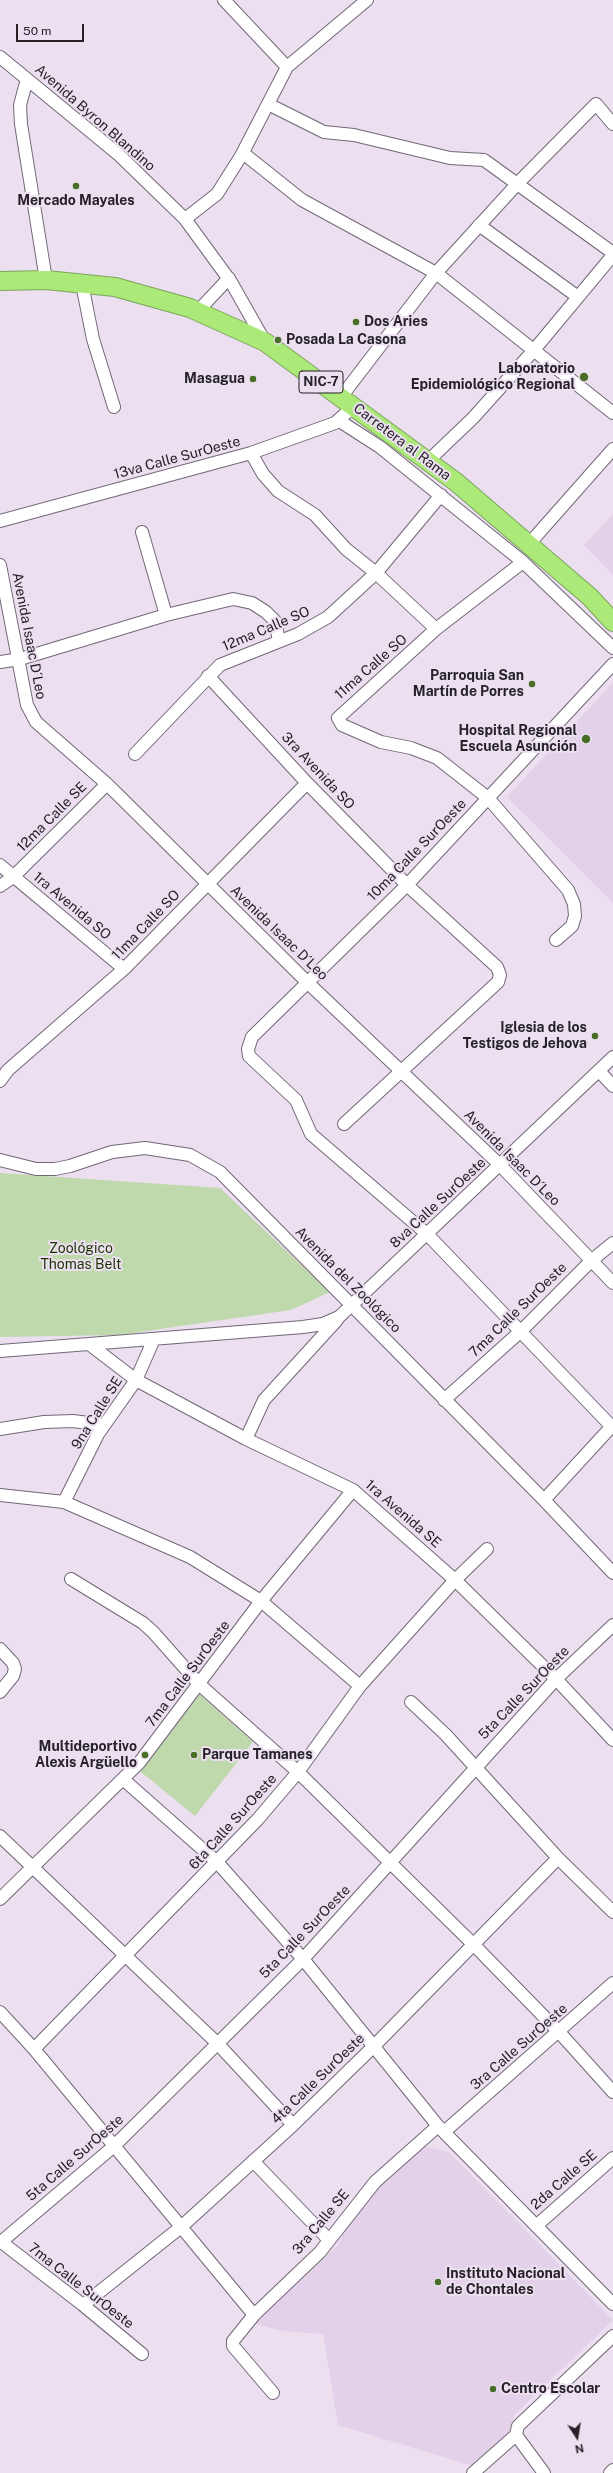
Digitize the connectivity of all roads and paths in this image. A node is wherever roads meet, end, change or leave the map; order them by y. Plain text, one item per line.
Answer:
1 (224, 0) edge
2 (367, 0) edge
3 (352, 6) edge
4 (0, 58) edge
5 (287, 67) junction
6 (27, 79) junction
7 (268, 104) junction
8 (613, 124) edge
9 (243, 153) junction
10 (518, 183) junction
11 (185, 219) junction
12 (480, 225) junction
13 (613, 254) edge
14 (436, 273) junction
15 (229, 278) junction
16 (46, 280) junction
17 (0, 281) edge
18 (82, 284) junction
19 (578, 298) junction
20 (198, 311) junction
21 (265, 342) junction
22 (534, 350) junction
23 (347, 401) junction
24 (114, 407) dead end
25 (613, 413) edge
26 (338, 420) junction
27 (613, 449) edge
28 (251, 454) junction
29 (428, 461) junction
30 (441, 495) junction
31 (0, 521) edge
32 (142, 532) dead end
33 (529, 544) junction
34 (524, 562) junction
35 (0, 565) edge
36 (376, 573) junction
37 (166, 615) junction
38 (613, 622) edge
39 (436, 630) junction
40 (279, 641) junction
41 (613, 648) edge
42 (20, 659) junction
43 (0, 662) edge
44 (613, 664) edge
45 (208, 676) junction
46 (135, 754) dead end
47 (307, 783) junction
48 (107, 784) junction
49 (488, 798) junction
50 (0, 865) edge
51 (13, 877) junction
52 (207, 883) junction
53 (407, 885) junction
54 (0, 886) edge
55 (556, 940) dead end
56 (124, 969) junction
57 (307, 982) junction
58 (613, 1057) edge
59 (4, 1065) edge
60 (599, 1071) junction
61 (402, 1072) junction
62 (0, 1081) edge
63 (613, 1086) edge
64 (344, 1124) dead end
65 (0, 1160) edge
66 (500, 1165) junction
67 (427, 1234) junction
68 (613, 1243) edge
69 (591, 1261) junction
70 (613, 1283) edge
71 (352, 1304) junction
72 (339, 1317) junction
73 (521, 1331) junction
74 (154, 1339) junction
75 (89, 1344) junction
76 (0, 1351) edge
77 (136, 1380) junction
78 (444, 1400) junction
79 (104, 1424) junction
80 (613, 1426) edge
81 (0, 1429) edge
82 (246, 1439) junction
83 (353, 1490) junction
84 (0, 1495) edge
85 (544, 1500) junction
86 (64, 1502) junction
87 (488, 1549) dead end
88 (613, 1573) edge
89 (71, 1579) dead end
90 (455, 1580) junction
91 (261, 1601) junction
92 (613, 1625) edge
93 (0, 1649) edge
94 (556, 1678) junction
95 (200, 1685) junction
96 (360, 1686) junction
97 (0, 1692) edge
98 (411, 1702) dead end
99 (613, 1740) edge
100 (475, 1766) junction
101 (298, 1772) junction
102 (124, 1780) junction
103 (0, 1836) edge
104 (558, 1858) junction
105 (217, 1862) junction
106 (391, 1863) junction
107 (32, 1868) junction
108 (0, 1899) edge
109 (613, 1912) edge
110 (473, 1944) junction
111 (125, 1958) junction
112 (303, 1959) junction
113 (613, 1983) edge
114 (0, 2012) edge
115 (559, 2032) junction
116 (217, 2043) junction
117 (373, 2047) junction
118 (34, 2049) junction
119 (613, 2092) edge
120 (292, 2125) junction
121 (440, 2129) junction
122 (114, 2147) junction
123 (613, 2158) edge
124 (254, 2161) junction
125 (536, 2226) junction
126 (181, 2227) junction
127 (329, 2240) junction
128 (0, 2241) edge
129 (83, 2304) junction
130 (613, 2304) edge
131 (254, 2314) junction
132 (613, 2336) edge
133 (142, 2354) dead end
134 (273, 2393) dead end
135 (516, 2436) junction
136 (613, 2470) edge
137 (473, 2473) edge
138 (544, 2473) edge
139 (610, 2473) edge

1 - 5 street
2 - 3 street
3 - 5 street
4 - 6 street, Avenida Byron Blandino
5 - 7 street
6 - 11 street, Avenida Byron Blandino
6 - 16 street
7 - 9 street
7 - 10 street
8 - 10 street, 13va Calle SurOeste
9 - 11 street
9 - 14 street
10 - 12 street, 13va Calle SurOeste
10 - 13 street
11 - 15 street, Avenida Byron Blandino
12 - 14 street, 13va Calle SurOeste
12 - 19 street
13 - 19 street
14 - 22 street
14 - 23 street, 13va Calle SurOeste
15 - 20 street
15 - 21 street, Avenida Byron Blandino
16 - 17 highway, Carretera al Rama / NIC-7
16 - 18 highway, Carretera al Rama / NIC-7
18 - 20 highway, Carretera al Rama / NIC-7
18 - 24 street
19 - 22 street
20 - 21 highway, Carretera al Rama / NIC-7
21 - 23 highway, Carretera al Rama / NIC-7
22 - 25 street
22 - 29 street
23 - 26 street, 13va Calle SurOeste
23 - 29 highway, Carretera al Rama / NIC-7
26 - 28 street, 13va Calle SurOeste
26 - 30 street
27 - 33 street
28 - 31 street, 13va Calle SurOeste
28 - 36 street
29 - 33 highway, Carretera al Rama / NIC-7
30 - 34 street
30 - 36 street, 12ma Calle SO
32 - 37 street
33 - 38 highway, Carretera al Rama / NIC-7
34 - 39 street, 11ma Calle SO
34 - 41 street
35 - 42 street, Avenida Isaac D´Leo
36 - 39 street
36 - 40 street, 12ma Calle SO
37 - 40 street
37 - 42 street
39 - 49 street, 11ma Calle SO
40 - 45 street, 12ma Calle SO
42 - 43 street
42 - 48 street, Avenida Isaac D´Leo
44 - 49 street, 10ma Calle SurOeste
45 - 46 street, 12ma Calle SO
45 - 47 street, 3ra Avenida SO
47 - 52 street, 11ma Calle SO
47 - 53 street, 3ra Avenida SO
48 - 51 street, 12ma Calle SE
48 - 52 street, Avenida Isaac D´Leo
49 - 53 street, 10ma Calle SurOeste
49 - 55 street
50 - 51 street, 1ra Avenida SO
51 - 54 street, 12ma Calle SE
51 - 56 street, 1ra Avenida SO
52 - 56 street, 11ma Calle SO
52 - 57 street, Avenida Isaac D´Leo
53 - 57 street, 10ma Calle SurOeste
53 - 61 street, 3ra Avenida SO
56 - 59 street, 11ma Calle SO
57 - 61 street, Avenida Isaac D´Leo
57 - 67 street, 10ma Calle SurOeste
58 - 60 street, 8va Calle SurOeste
59 - 62 street, 11ma Calle SO
60 - 63 street
60 - 66 street, 8va Calle SurOeste
61 - 64 street, 3ra Avenida SO
61 - 66 street, Avenida Isaac D´Leo
65 - 71 street, Avenida del Zoológico
66 - 67 street, 8va Calle SurOeste
66 - 69 street, Avenida Isaac D´Leo
67 - 71 street, 8va Calle SurOeste
67 - 73 street
68 - 69 street, 7ma Calle SurOeste
69 - 70 street, Avenida Isaac D´Leo
69 - 73 street, 7ma Calle SurOeste
71 - 72 street, 8va Calle SurOeste
71 - 78 street, Avenida del Zoológico
72 - 74 street
72 - 82 street, 8va Calle SurOeste
73 - 78 street, 7ma Calle SurOeste
73 - 80 street
74 - 75 street
74 - 77 street, 9na Calle SE
75 - 76 street
75 - 77 street, 1ra Avenida SE
77 - 79 street, 9na Calle SE
77 - 82 street, 1ra Avenida SE
78 - 85 street, Avenida del Zoológico
79 - 81 street
79 - 86 street, 9na Calle SE
80 - 85 street
82 - 83 street, 1ra Avenida SE
83 - 90 street, 1ra Avenida SE
83 - 91 street, 7ma Calle SurOeste
84 - 86 street
85 - 88 street, Avenida del Zoológico
86 - 91 street
87 - 90 street, 6ta Calle SurOeste
89 - 95 street
90 - 94 street, 1ra Avenida SE
90 - 96 street, 6ta Calle SurOeste
91 - 95 street, 7ma Calle SurOeste
91 - 96 street
92 - 94 street, 5ta Calle SurOeste
93 - 97 street
94 - 99 street, 1ra Avenida SE
94 - 100 street, 5ta Calle SurOeste
95 - 101 street
95 - 102 street, 7ma Calle SurOeste
96 - 101 street, 6ta Calle SurOeste
98 - 100 street
100 - 104 street
100 - 106 street, 5ta Calle SurOeste
101 - 105 street, 6ta Calle SurOeste
101 - 106 street
102 - 105 street
102 - 107 street, 7ma Calle SurOeste
103 - 107 street
104 - 109 street
104 - 110 street, 4ta Calle SurOeste
105 - 111 street, 6ta Calle SurOeste
105 - 112 street
106 - 110 street
106 - 112 street, 5ta Calle SurOeste
107 - 108 street, 7ma Calle SurOeste
107 - 111 street
110 - 115 street
110 - 117 street, 4ta Calle SurOeste
111 - 116 street
111 - 118 street, 6ta Calle SurOeste
112 - 116 street, 5ta Calle SurOeste
112 - 117 street
113 - 115 street, 3ra Calle SurOeste
114 - 118 street
115 - 119 street
115 - 121 street, 3ra Calle SurOeste
116 - 120 street
116 - 122 street, 5ta Calle SurOeste
117 - 120 street, 4ta Calle SurOeste
117 - 121 street
118 - 122 street
120 - 124 street, 4ta Calle SurOeste
121 - 125 street
121 - 127 street, 3ra Calle SE
122 - 126 street
122 - 128 street, 5ta Calle SurOeste
123 - 125 street, 2da Calle SE
124 - 126 street, 4ta Calle SurOeste
124 - 127 street
125 - 130 street
126 - 129 street, 4ta Calle SurOeste
126 - 131 street
127 - 131 street, 3ra Calle SE
128 - 129 street, 7ma Calle SurOeste
129 - 133 street, 7ma Calle SurOeste
131 - 134 street, 3ra Calle SE
132 - 135 street
135 - 137 street
135 - 138 street
136 - 139 street

